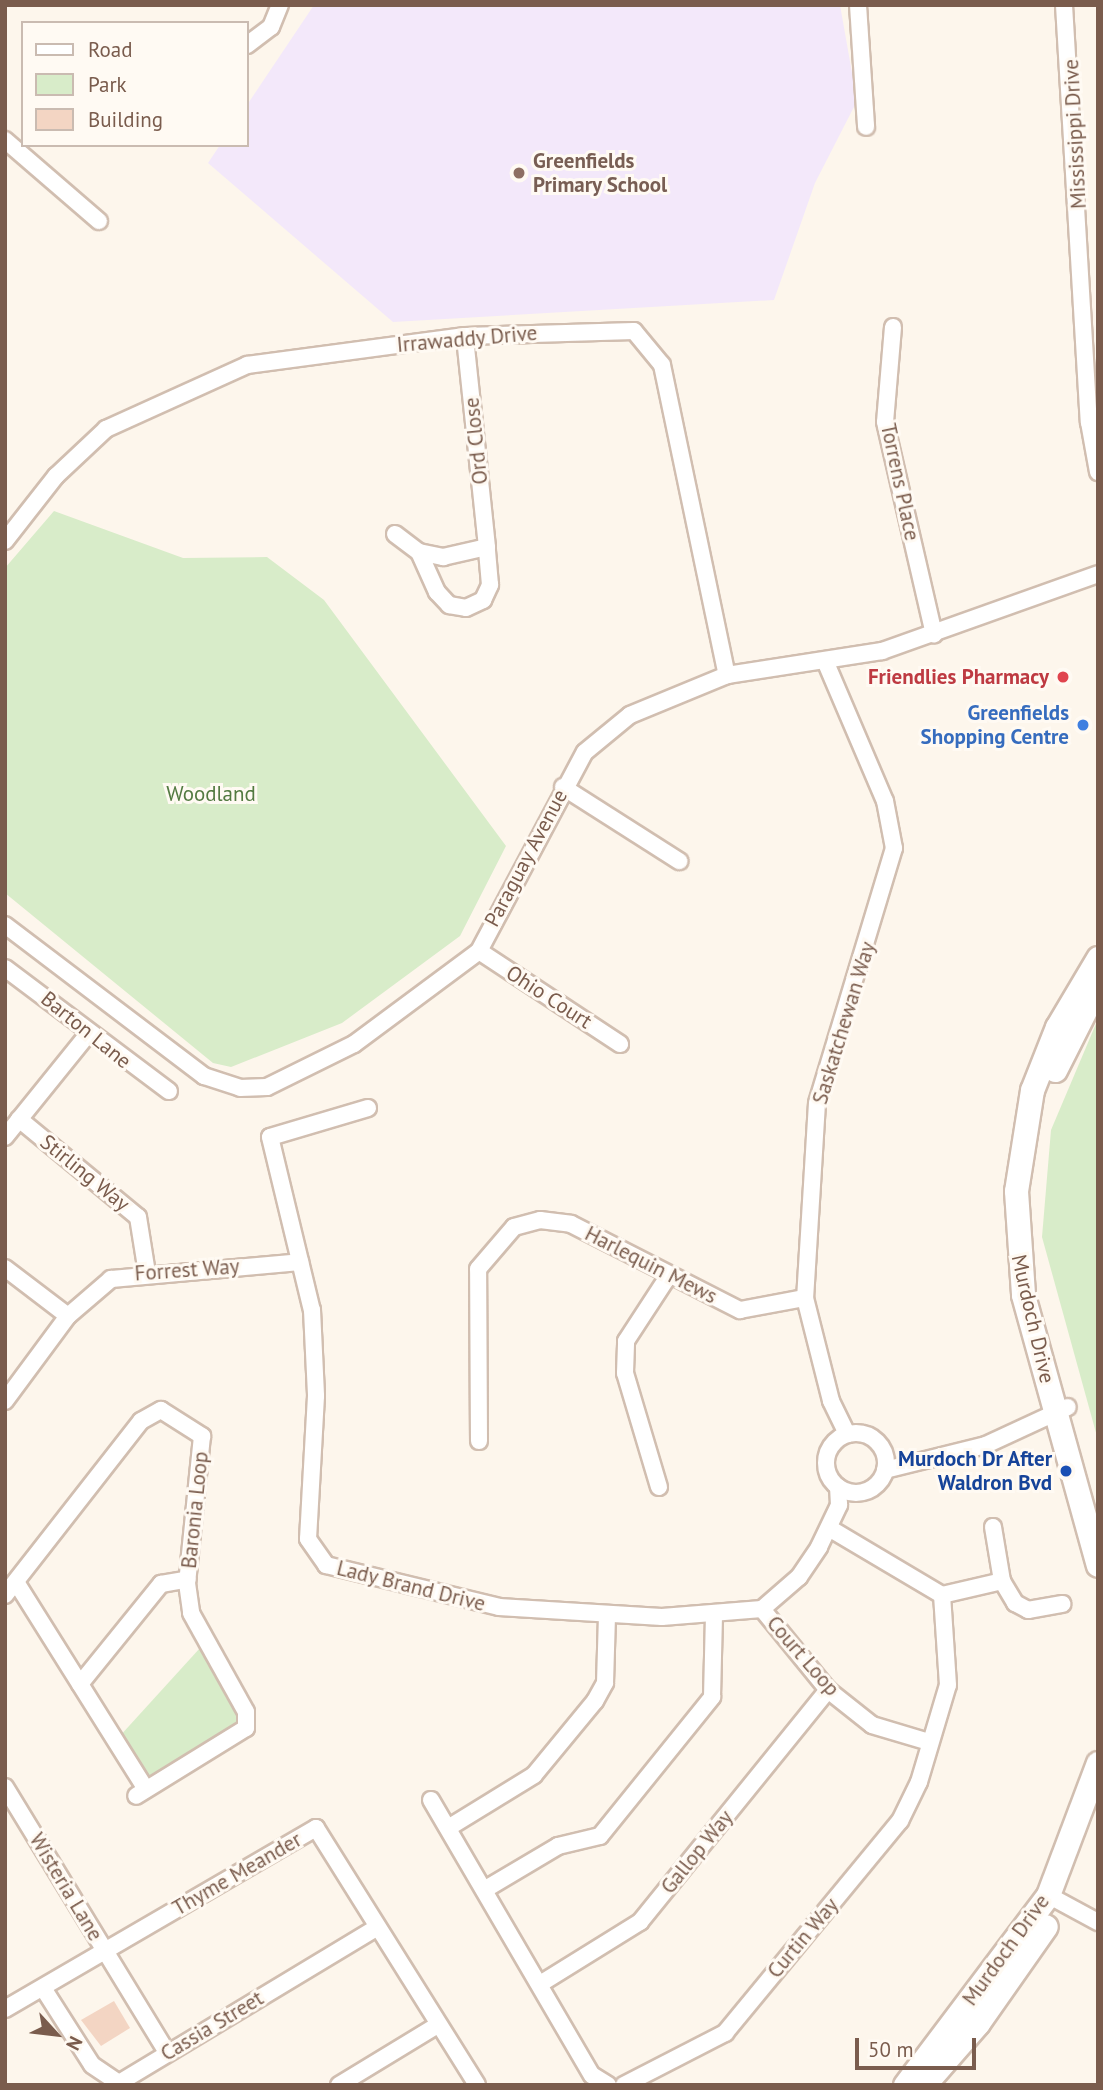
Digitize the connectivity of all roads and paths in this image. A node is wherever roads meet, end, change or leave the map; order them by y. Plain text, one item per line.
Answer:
1 (280, 5) edge
2 (858, 5) edge
3 (1064, 5) edge
4 (248, 44) edge
5 (866, 127) dead end
6 (5, 140) edge
7 (99, 221) dead end
8 (1090, 276) edge
9 (893, 327) dead end
10 (465, 336) junction
11 (1098, 472) edge
12 (395, 534) dead end
13 (5, 541) edge
14 (487, 547) junction
15 (419, 551) junction
16 (1098, 573) edge
17 (934, 634) junction
18 (826, 663) junction
19 (727, 675) junction
20 (563, 787) junction
21 (679, 861) dead end
22 (5, 925) edge
23 (479, 951) junction
24 (1098, 958) edge
25 (5, 968) edge
26 (1098, 985) edge
27 (89, 1033) junction
28 (620, 1044) dead end
29 (169, 1091) dead end
30 (368, 1108) dead end
31 (19, 1119) junction
32 (5, 1137) edge
33 (300, 1262) junction
34 (5, 1268) edge
35 (148, 1273) junction
36 (669, 1275) junction
37 (805, 1298) junction
38 (68, 1317) junction
39 (5, 1401) edge
40 (1062, 1409) junction
41 (847, 1434) junction
42 (479, 1441) dead end
43 (885, 1470) junction
44 (659, 1487) dead end
45 (838, 1487) junction
46 (1098, 1508) edge
47 (993, 1527) dead end
48 (828, 1528) junction
49 (1098, 1565) edge
50 (188, 1579) junction
51 (1002, 1581) junction
52 (10, 1588) edge
53 (942, 1595) junction
54 (1062, 1604) dead end
55 (762, 1609) junction
56 (607, 1614) junction
57 (714, 1616) junction
58 (80, 1684) junction
59 (828, 1690) junction
60 (929, 1742) junction
61 (1098, 1763) edge
62 (5, 1787) edge
63 (431, 1800) dead end
64 (1098, 1815) edge
65 (448, 1828) junction
66 (484, 1890) junction
67 (1054, 1898) junction
68 (1098, 1922) edge
69 (376, 1928) junction
70 (104, 1951) junction
71 (540, 1984) junction
72 (43, 1988) junction
73 (5, 2009) edge
74 (436, 2026) junction
75 (167, 2052) junction
76 (339, 2085) edge
77 (477, 2085) edge
78 (608, 2085) edge
79 (624, 2085) edge
80 (905, 2085) edge
81 (924, 2085) edge

1 - 4 street
2 - 5 street
3 - 8 street, Mississippi Drive
6 - 7 street
8 - 11 street, Mississippi Drive
9 - 17 street, Torrens Place
10 - 13 street, Irrawaddy Drive
10 - 14 street, Ord Close
10 - 19 street, Irrawaddy Drive
12 - 15 street
14 - 15 street
14 - 15 street, Ord Close
16 - 17 street, Paraguay Avenue
17 - 18 street, Paraguay Avenue
18 - 19 street, Paraguay Avenue
18 - 37 street, Saskatchewan Way
19 - 20 street, Paraguay Avenue
20 - 21 street
20 - 23 street, Paraguay Avenue
22 - 23 street, Paraguay Avenue
23 - 28 street, Ohio Court
24 - 40 main road, Murdoch Drive
25 - 27 street, Barton Lane
26 - 40 main road, Murdoch Drive
27 - 29 street, Barton Lane
27 - 31 street
30 - 33 street, Lady Brand Drive
31 - 32 street
31 - 35 street, Stirling Way
33 - 35 street, Forrest Way
33 - 56 street, Lady Brand Drive
34 - 38 street
35 - 38 street, Forrest Way
36 - 37 street, Harlequin Mews
36 - 42 street, Harlequin Mews
36 - 44 street
37 - 41 street, Saskatchewan Way
38 - 39 street, Forrest Way
40 - 43 street
40 - 46 main road, Murdoch Drive
40 - 49 main road, Murdoch Drive
41 - 43 street
41 - 45 street
43 - 45 street
45 - 48 street
47 - 51 street
48 - 53 street
48 - 55 street
50 - 52 street, Baronia Loop
50 - 58 street
50 - 58 street, Baronia Loop
51 - 53 street
51 - 54 street
52 - 58 street, Baronia Loop
53 - 60 street
55 - 57 street, Lady Brand Drive
55 - 59 street, Court Loop
56 - 57 street, Lady Brand Drive
56 - 65 street
57 - 66 street
59 - 60 street, Court Loop
59 - 71 street, Gallop Way
60 - 79 street, Curtin Way
61 - 67 main road, Murdoch Drive
62 - 70 street, Wisteria Lane
63 - 65 street
64 - 67 main road, Murdoch Drive
65 - 66 street
66 - 71 street
67 - 68 street
67 - 80 main road, Murdoch Drive
67 - 81 main road, Murdoch Drive
69 - 70 street, Thyme Meander
69 - 74 street, Thyme Meander
69 - 75 street, Cassia Street
70 - 72 street, Thyme Meander
70 - 75 street, Wisteria Lane
71 - 78 street
72 - 73 street, Thyme Meander
72 - 75 street, Cassia Street
74 - 76 street
74 - 77 street, Thyme Meander

